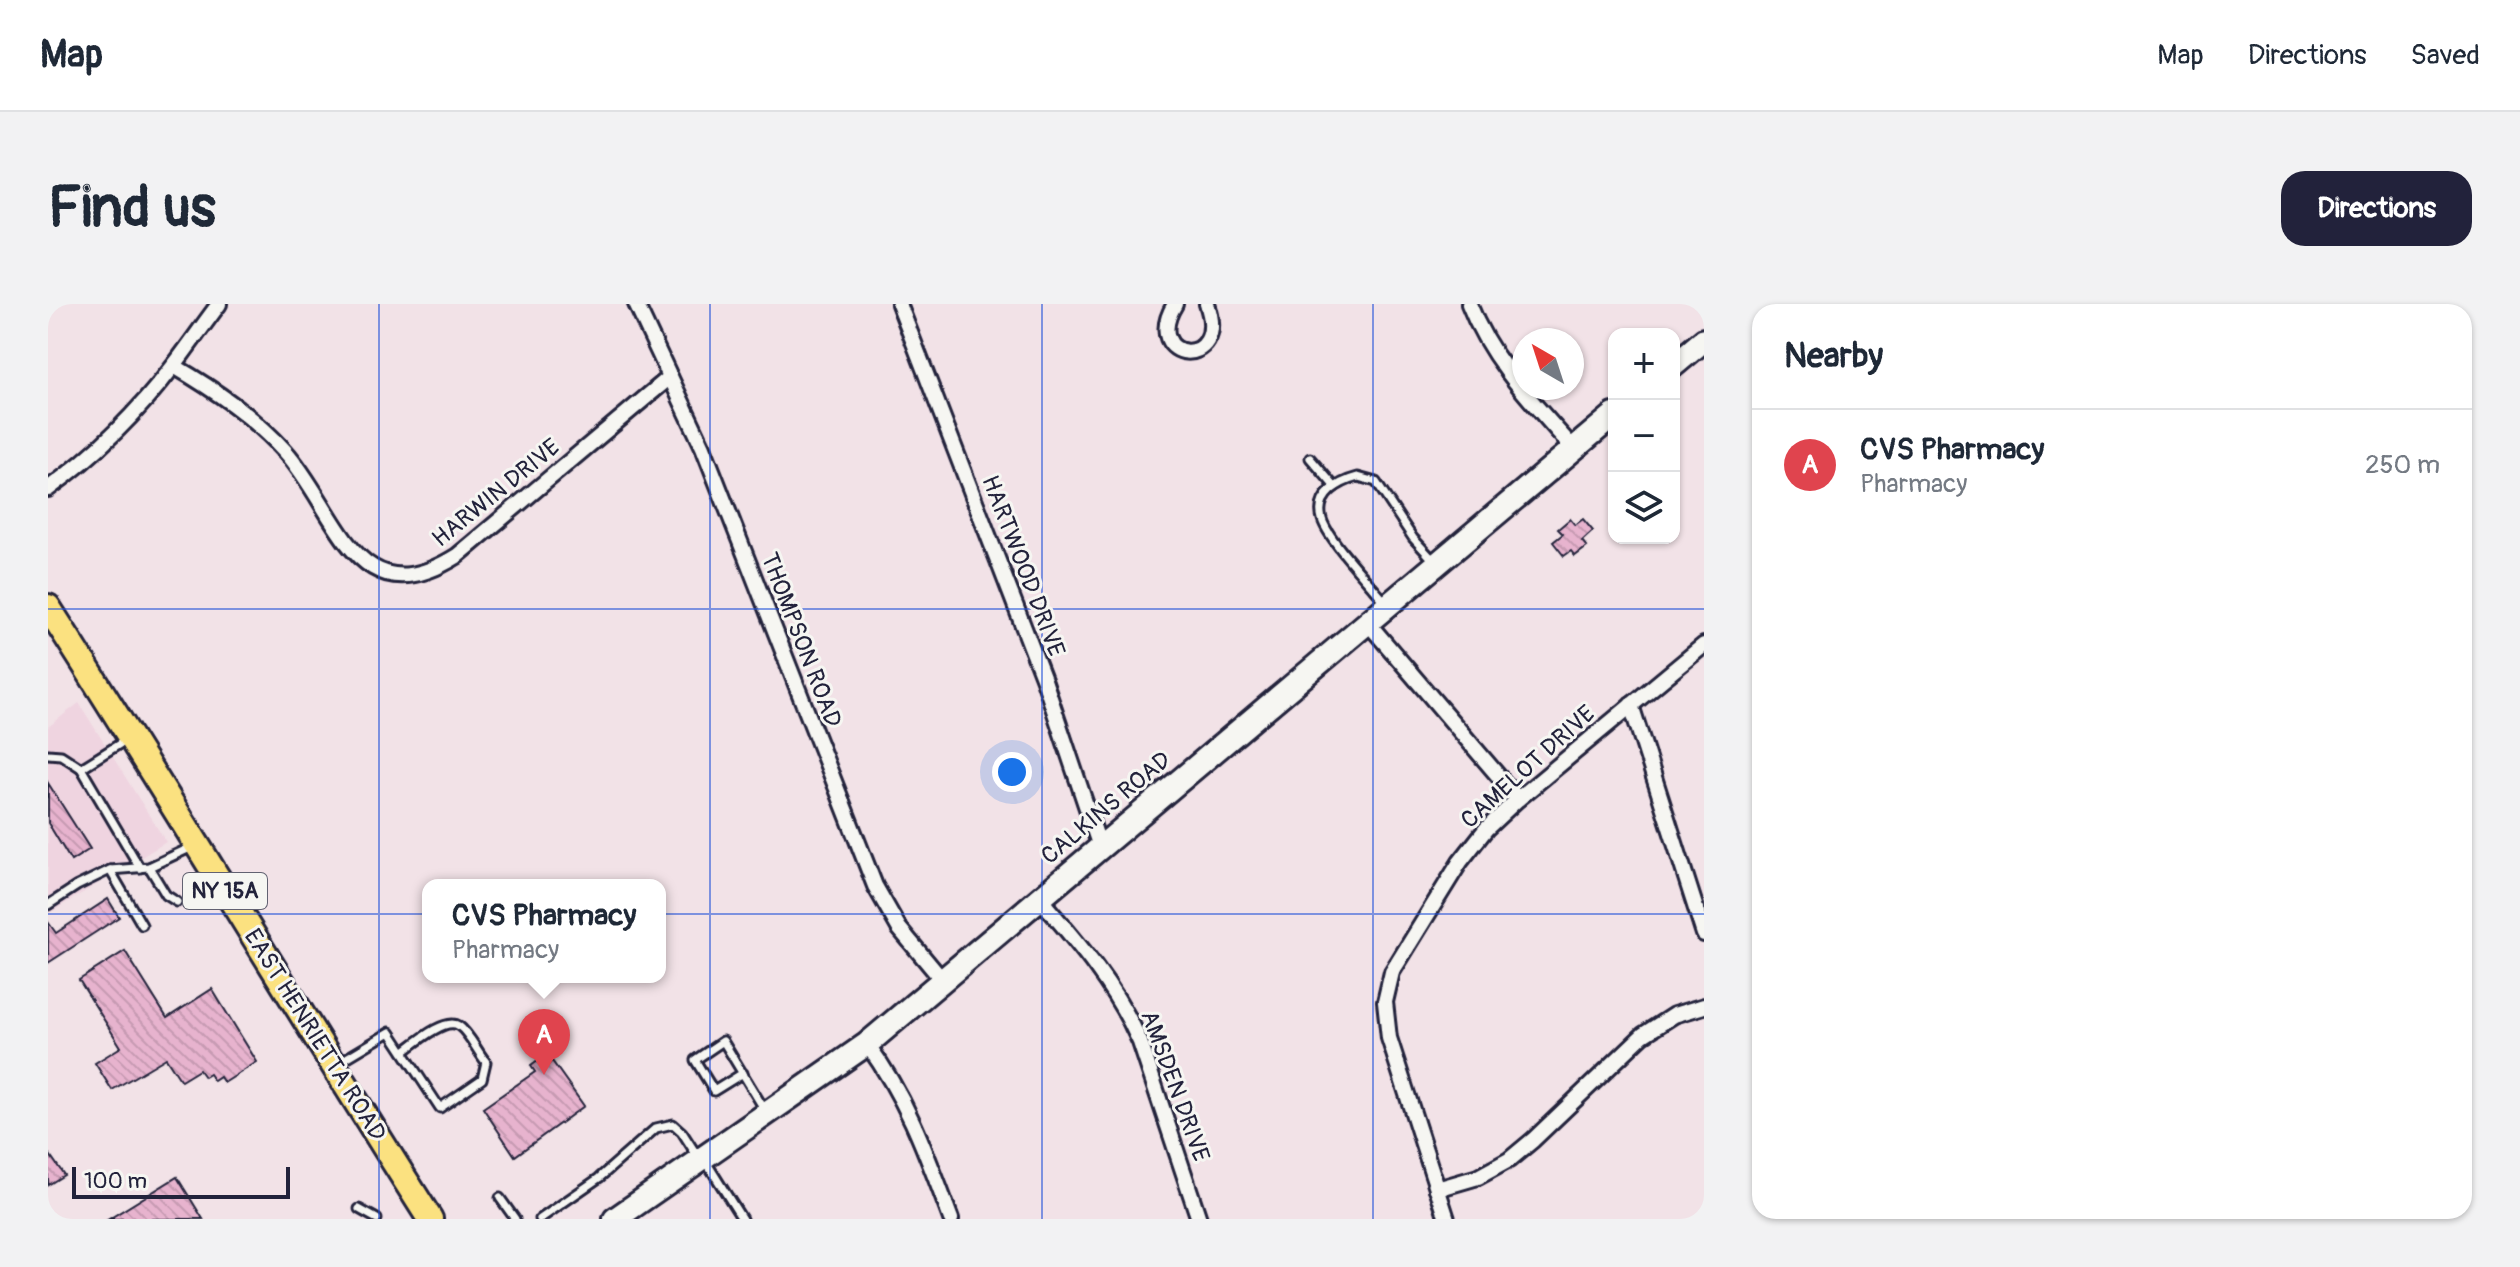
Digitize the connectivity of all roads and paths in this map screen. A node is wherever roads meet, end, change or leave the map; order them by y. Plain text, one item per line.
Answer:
1 (219, 304) edge
2 (636, 304) edge
3 (899, 304) edge
4 (1175, 304) edge
5 (1207, 304) edge
6 (1469, 304) edge
7 (1704, 340) edge
8 (1680, 360) edge
9 (174, 366) junction
10 (670, 377) junction
11 (1608, 420) edge
12 (1574, 449) junction
13 (1310, 458) dead end
14 (1335, 487) junction
15 (48, 489) edge
16 (1437, 565) junction
17 (1389, 606) junction
18 (52, 622) edge
19 (1368, 623) junction
20 (1704, 645) edge
21 (1631, 705) junction
22 (131, 737) junction
23 (48, 754) edge
24 (81, 768) junction
25 (1518, 799) junction
26 (197, 845) junction
27 (1100, 847) junction
28 (149, 867) junction
29 (140, 868) junction
30 (110, 870) junction
31 (1040, 899) junction
32 (177, 902) dead end
33 (48, 905) edge
34 (142, 925) dead end
35 (1704, 934) edge
36 (943, 981) junction
37 (1704, 1006) edge
38 (867, 1044) junction
39 (403, 1052) junction
40 (333, 1066) junction
41 (743, 1073) junction
42 (767, 1113) junction
43 (702, 1159) junction
44 (1437, 1189) junction
45 (500, 1198) dead end
46 (359, 1209) dead end
47 (377, 1219) edge
48 (430, 1219) edge
49 (515, 1219) edge
50 (540, 1219) edge
51 (615, 1219) edge
52 (742, 1219) edge
53 (951, 1219) edge
54 (1199, 1219) edge
55 (1447, 1219) edge

1 - 9 street
2 - 10 street, THOMPSON ROAD
3 - 27 street, HARTWOOD DRIVE
4 - 5 street
6 - 12 street
7 - 8 main road
9 - 10 street, HARWIN DRIVE
9 - 15 street
10 - 36 street, THOMPSON ROAD
11 - 12 main road, CALKINS ROAD
12 - 16 main road, CALKINS ROAD
13 - 14 lane
14 - 16 lane
14 - 17 lane
16 - 17 main road, CALKINS ROAD
17 - 19 main road, CALKINS ROAD
18 - 22 main road, EAST HENRIETTA ROAD / NY 15A
19 - 25 street
19 - 27 main road, CALKINS ROAD
20 - 21 street, CAMELOT DRIVE
21 - 25 street, CAMELOT DRIVE
21 - 35 street
22 - 24 lane
22 - 26 main road, EAST HENRIETTA ROAD / NY 15A
23 - 24 lane
24 - 29 lane
25 - 44 street, CAMELOT DRIVE
26 - 28 lane
26 - 40 main road, EAST HENRIETTA ROAD / NY 15A
27 - 31 main road, CALKINS ROAD
28 - 29 lane
28 - 32 lane
29 - 30 lane
30 - 33 lane
30 - 34 lane
31 - 36 main road, CALKINS ROAD
31 - 54 street, AMSDEN DRIVE
36 - 38 main road, CALKINS ROAD
37 - 44 street
38 - 42 main road, CALKINS ROAD
38 - 53 street
39 - 39 lane
39 - 40 lane
40 - 48 main road, EAST HENRIETTA ROAD / NY 15A
41 - 41 lane
41 - 42 lane
42 - 43 main road, CALKINS ROAD
43 - 50 lane
43 - 51 main road, CALKINS ROAD
43 - 52 lane
44 - 55 street, CAMELOT DRIVE
45 - 49 lane
46 - 47 lane

